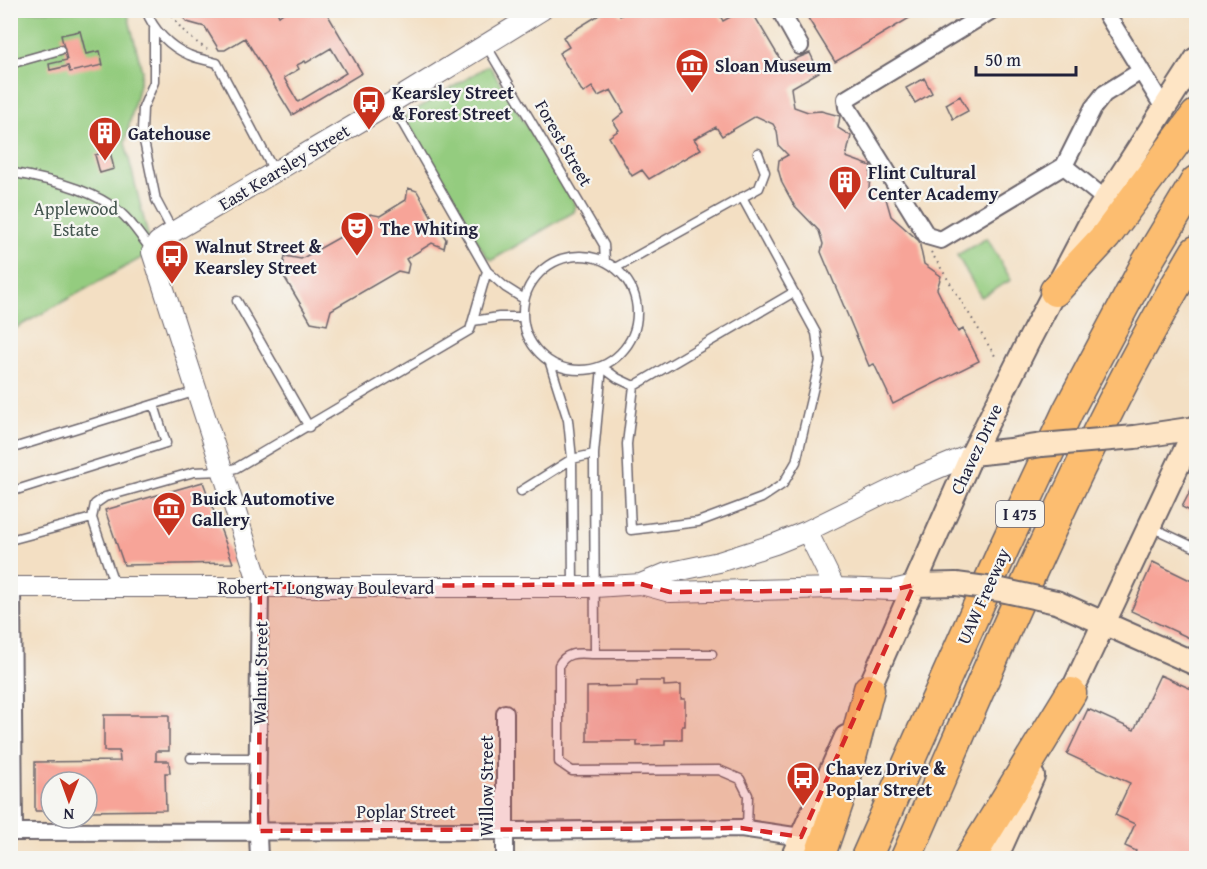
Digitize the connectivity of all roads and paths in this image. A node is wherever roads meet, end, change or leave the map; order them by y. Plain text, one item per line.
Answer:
1 (146, 10) edge
2 (170, 10) edge
3 (542, 10) edge
4 (780, 10) edge
5 (993, 10) edge
6 (1104, 10) edge
7 (154, 29) junction
8 (486, 45) junction
9 (800, 46) dead end
10 (207, 49) dead end
11 (60, 50) dead end
12 (1197, 59) edge
13 (10, 64) edge
14 (1141, 71) junction
15 (391, 103) junction
16 (1164, 108) junction
17 (1197, 115) edge
18 (758, 153) dead end
19 (1065, 166) junction
20 (10, 172) edge
21 (274, 172) junction
22 (1197, 181) edge
23 (742, 197) junction
24 (1105, 199) junction
25 (173, 232) junction
26 (929, 244) junction
27 (1197, 250) edge
28 (152, 252) junction
29 (605, 261) junction
30 (615, 268) junction
31 (487, 271) junction
32 (1055, 291) junction
33 (794, 292) junction
34 (524, 299) junction
35 (237, 301) dead end
36 (522, 317) junction
37 (471, 326) junction
38 (997, 359) dead end
39 (550, 363) junction
40 (602, 367) junction
41 (634, 386) junction
42 (197, 391) junction
43 (154, 405) junction
44 (309, 427) junction
45 (1196, 428) edge
46 (10, 449) edge
47 (594, 454) junction
48 (972, 454) junction
49 (572, 459) junction
50 (223, 471) junction
51 (521, 491) dead end
52 (10, 492) edge
53 (92, 518) junction
54 (1149, 526) junction
55 (807, 531) junction
56 (10, 540) edge
57 (1197, 548) edge
58 (641, 584) junction
59 (914, 585) junction
60 (11, 587) edge
61 (115, 587) junction
62 (260, 587) junction
63 (573, 587) junction
64 (595, 587) junction
65 (835, 588) junction
66 (1104, 624) junction
67 (595, 654) junction
68 (712, 654) dead end
69 (1197, 664) edge
70 (869, 689) joint
71 (1071, 693) junction
72 (505, 713) dead end
73 (192, 758) dead end
74 (259, 758) junction
75 (747, 829) junction
76 (259, 831) junction
77 (506, 831) junction
78 (12, 832) edge
79 (810, 848) edge
80 (259, 858) edge
81 (505, 858) edge
82 (792, 858) edge
83 (866, 858) edge
84 (906, 858) edge
85 (970, 858) edge
86 (996, 858) edge

1 - 7 lane
2 - 10 path
3 - 8 street, East Kearsley Street
4 - 9 street
5 - 26 street
6 - 14 street
7 - 21 lane
7 - 25 lane
8 - 15 street, East Kearsley Street
8 - 29 lane, Forest Street
11 - 13 lane
12 - 16 main road, Chavez Drive
14 - 16 street
14 - 19 street
15 - 21 street, East Kearsley Street
15 - 31 lane
16 - 24 main road, Chavez Drive
17 - 32 highway
18 - 23 lane
19 - 24 street
19 - 26 street
20 - 28 lane
21 - 25 street, East Kearsley Street
22 - 83 highway, UAW Freeway / I 475
23 - 30 lane
23 - 33 lane
24 - 32 main road, Chavez Drive
25 - 28 street, East Kearsley Street
26 - 38 path
27 - 84 highway, UAW Freeway / I 475
28 - 42 street, Walnut Street
29 - 30 lane
29 - 34 lane
30 - 40 lane
31 - 34 lane
31 - 37 lane
32 - 48 main road, Chavez Drive
33 - 41 lane
33 - 41 lane
34 - 36 lane
35 - 44 lane
36 - 37 lane
36 - 39 lane
37 - 44 lane
39 - 40 lane
39 - 49 lane
40 - 41 lane
40 - 47 lane
42 - 43 lane
42 - 50 street, Walnut Street
43 - 46 lane
43 - 52 lane
44 - 50 lane
45 - 48 main road, Robert T Longway Boulevard, bridge
45 - 54 main road
47 - 49 lane
47 - 64 lane
48 - 55 street, Robert T Longway Boulevard
48 - 59 main road, Chavez Drive
49 - 51 lane
49 - 63 lane
50 - 53 lane
50 - 62 street, Walnut Street
53 - 56 lane
53 - 61 lane
54 - 57 lane
54 - 66 main road
55 - 58 street, Robert T Longway Boulevard
55 - 65 street
58 - 64 street, Robert T Longway Boulevard
58 - 65 street, Robert T Longway Boulevard
59 - 65 street, Robert T Longway Boulevard
59 - 66 main road, Robert T Longway Boulevard, bridge
59 - 70 main road, Chavez Drive
60 - 61 street, Robert T Longway Boulevard
60 - 78 street
61 - 62 street, Robert T Longway Boulevard
62 - 63 street, Robert T Longway Boulevard
62 - 74 street, Walnut Street
63 - 64 street, Robert T Longway Boulevard
64 - 67 lane
66 - 69 main road, Robert T Longway Boulevard
66 - 71 main road
67 - 68 lane
67 - 75 lane
70 - 79 highway
71 - 85 highway
71 - 86 main road
72 - 77 street, Willow Street
73 - 74 lane
74 - 76 street, Walnut Street
75 - 77 street, Poplar Street
75 - 79 street, Poplar Street
76 - 77 street, Poplar Street
76 - 78 street, Poplar Street
76 - 80 street, Walnut Street
77 - 81 street, Willow Street
79 - 82 main road

